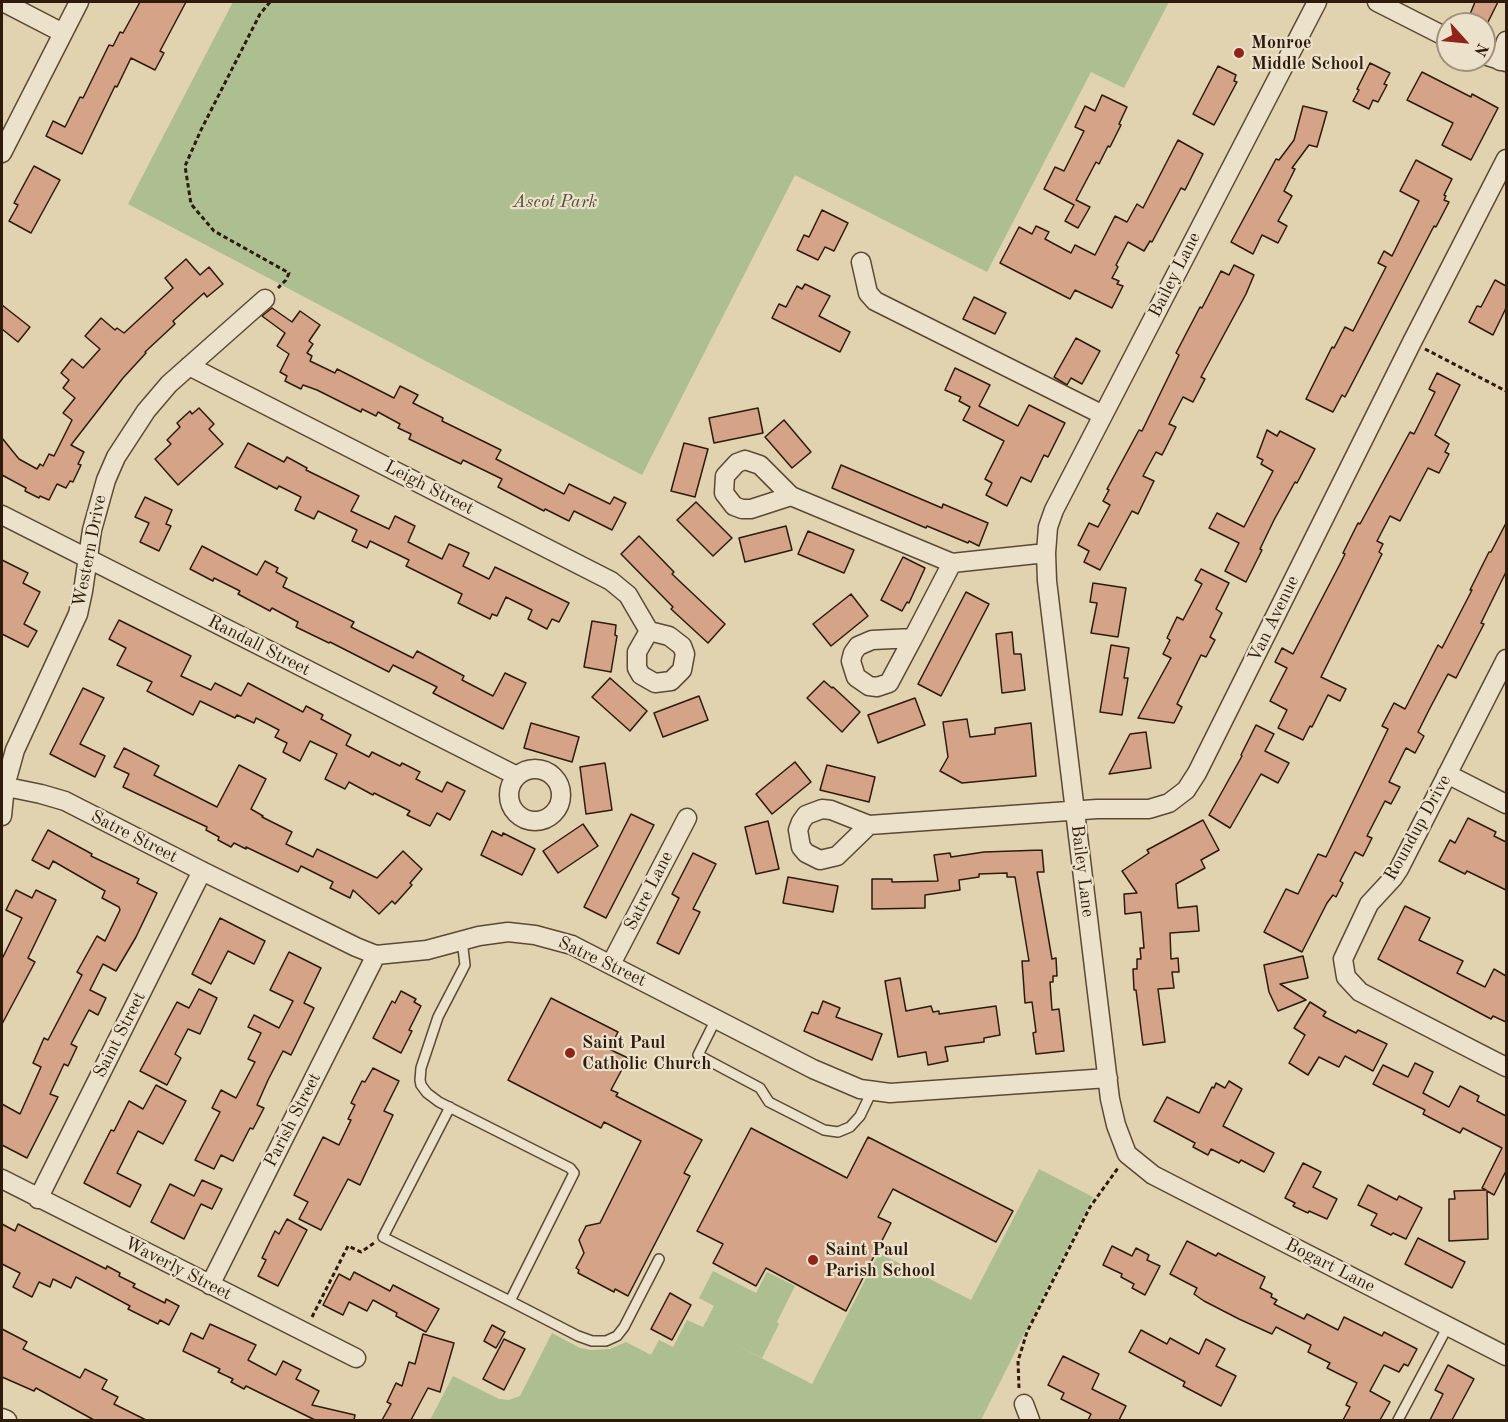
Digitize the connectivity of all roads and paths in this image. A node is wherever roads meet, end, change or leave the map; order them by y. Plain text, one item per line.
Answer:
1 (3, 2) edge
2 (79, 2) edge
3 (270, 2) edge
4 (1317, 2) edge
5 (1377, 2) edge
6 (1436, 32) edge
7 (63, 33) junction
8 (1506, 41) edge
9 (1497, 60) edge
10 (2, 153) edge
11 (1506, 159) edge
12 (861, 262) dead end
13 (265, 299) joint
14 (1412, 342) junction
15 (189, 366) junction
16 (1506, 391) edge
17 (1103, 415) junction
18 (791, 496) dead end
19 (2, 515) edge
20 (1046, 553) junction
21 (87, 559) junction
22 (952, 563) junction
23 (649, 631) dead end
24 (913, 638) dead end
25 (1506, 659) edge
26 (1447, 774) junction
27 (517, 776) dead end
28 (3, 786) edge
29 (1506, 804) edge
30 (1074, 811) junction
31 (2, 816) edge
32 (687, 818) dead end
33 (869, 825) dead end
34 (202, 872) junction
35 (462, 940) junction
36 (376, 955) junction
37 (611, 964) junction
38 (716, 1019) junction
39 (1506, 1067) edge
40 (1107, 1078) junction
41 (872, 1091) junction
42 (450, 1107) junction
43 (1127, 1154) junction
44 (2, 1179) edge
45 (39, 1199) junction
46 (383, 1237) junction
47 (659, 1259) dead end
48 (210, 1285) junction
49 (510, 1301) junction
50 (1448, 1326) junction
51 (304, 1332) junction
52 (1506, 1356) edge
53 (356, 1358) dead end
54 (1027, 1412) edge
55 (2, 1418) edge
56 (7, 1420) edge
57 (1398, 1420) edge

1 - 7 street
2 - 7 street
3 - 13 path
4 - 17 street, Bailey Lane
5 - 6 street
7 - 10 street
8 - 9 street
11 - 14 street, Van Avenue
12 - 17 street
13 - 15 street, Western Drive
14 - 16 path
14 - 30 street, Van Avenue
15 - 21 street, Western Drive
15 - 23 street, Leigh Street
17 - 20 street, Bailey Lane
18 - 22 street
19 - 21 street, Randall Street
20 - 22 street
20 - 30 street, Bailey Lane
21 - 27 street, Randall Street
21 - 28 street, Western Drive
22 - 24 street
25 - 26 street, Roundup Drive
26 - 29 street
26 - 39 street, Roundup Drive
28 - 31 street, Western Drive
28 - 34 street, Satre Street
30 - 33 street, Van Avenue
30 - 40 street, Bailey Lane
32 - 37 street, Satre Lane
34 - 36 street, Satre Street
34 - 45 street, Saint Street
35 - 36 street, Satre Street
35 - 37 street, Satre Street
35 - 42 lane
36 - 48 street, Parish Street
37 - 38 street, Satre Street
38 - 41 street, Satre Street
38 - 41 lane
40 - 41 street, Satre Street
40 - 43 street, Bailey Lane
42 - 46 lane
42 - 49 lane
43 - 50 street, Bogart Lane
43 - 54 path
44 - 45 street, Waverly Street
45 - 48 street, Waverly Street
46 - 49 lane
46 - 51 path
47 - 49 lane
48 - 51 street, Waverly Street
50 - 52 street, Bogart Lane
50 - 57 lane
51 - 53 street, Waverly Street
55 - 56 street

